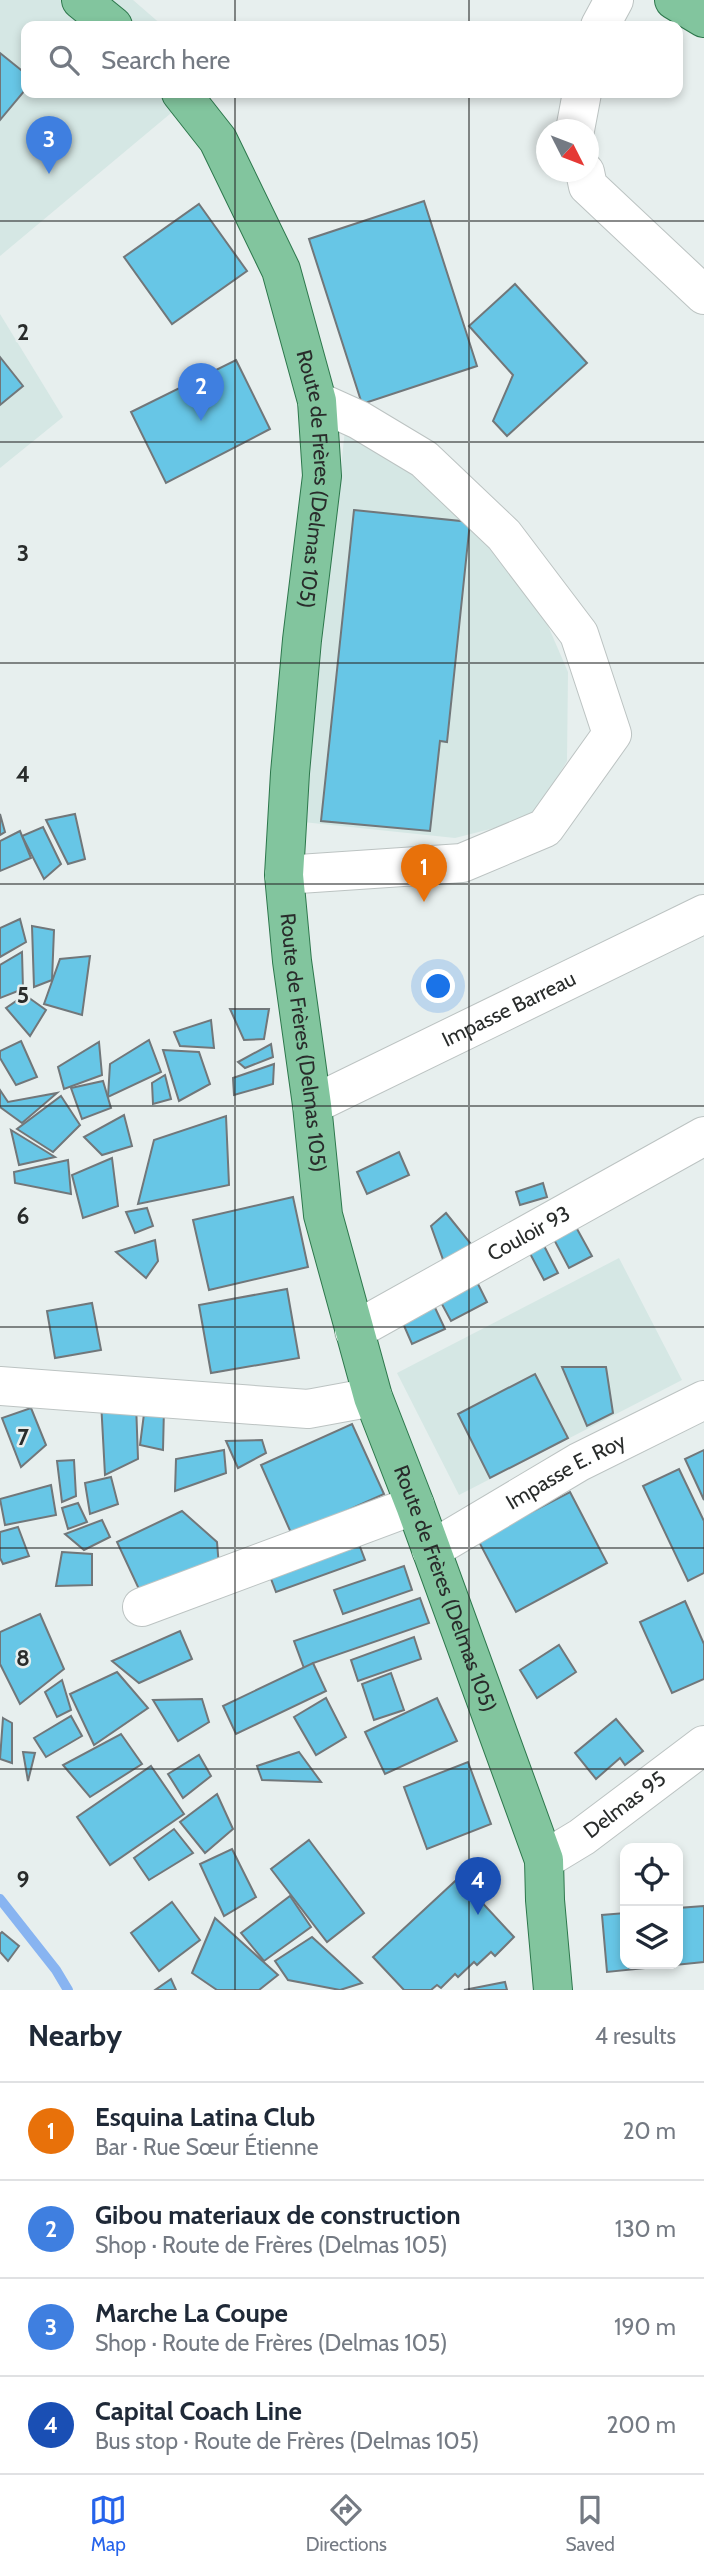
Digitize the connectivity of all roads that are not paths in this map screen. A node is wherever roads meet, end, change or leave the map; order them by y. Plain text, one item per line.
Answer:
1 (81, 0) edge
2 (614, 0) edge
3 (674, 0) edge
4 (704, 18) edge
5 (107, 21) edge
6 (603, 21) edge
7 (185, 98) edge
8 (581, 98) edge
9 (577, 119) edge
10 (587, 182) edge
11 (704, 295) edge
12 (317, 401) junction
13 (284, 875) junction
14 (704, 914) edge
15 (312, 1105) junction
16 (704, 1136) edge
17 (354, 1331) junction
18 (0, 1386) edge
19 (373, 1397) junction
20 (704, 1400) edge
21 (415, 1504) junction
22 (431, 1550) junction
23 (142, 1607) dead end
24 (704, 1745) edge
25 (544, 1860) junction
26 (553, 1990) edge

1 - 5 main road
2 - 6 street
3 - 4 main road
7 - 12 main road, Route de Frères (Delmas 105)
8 - 9 street
10 - 11 street
12 - 13 main road, Route de Frères (Delmas 105)
12 - 13 street
13 - 15 main road, Route de Frères (Delmas 105)
14 - 15 street, Impasse Barreau
15 - 17 main road, Route de Frères (Delmas 105)
16 - 17 street, Couloir 93
17 - 19 main road, Route de Frères (Delmas 105)
18 - 19 street
19 - 21 main road, Route de Frères (Delmas 105)
20 - 22 street, Impasse E. Roy
21 - 22 main road, Route de Frères (Delmas 105)
21 - 23 street
22 - 25 main road, Route de Frères (Delmas 105)
24 - 25 street, Delmas 95
25 - 26 main road, Route de Frères (Delmas 105)

